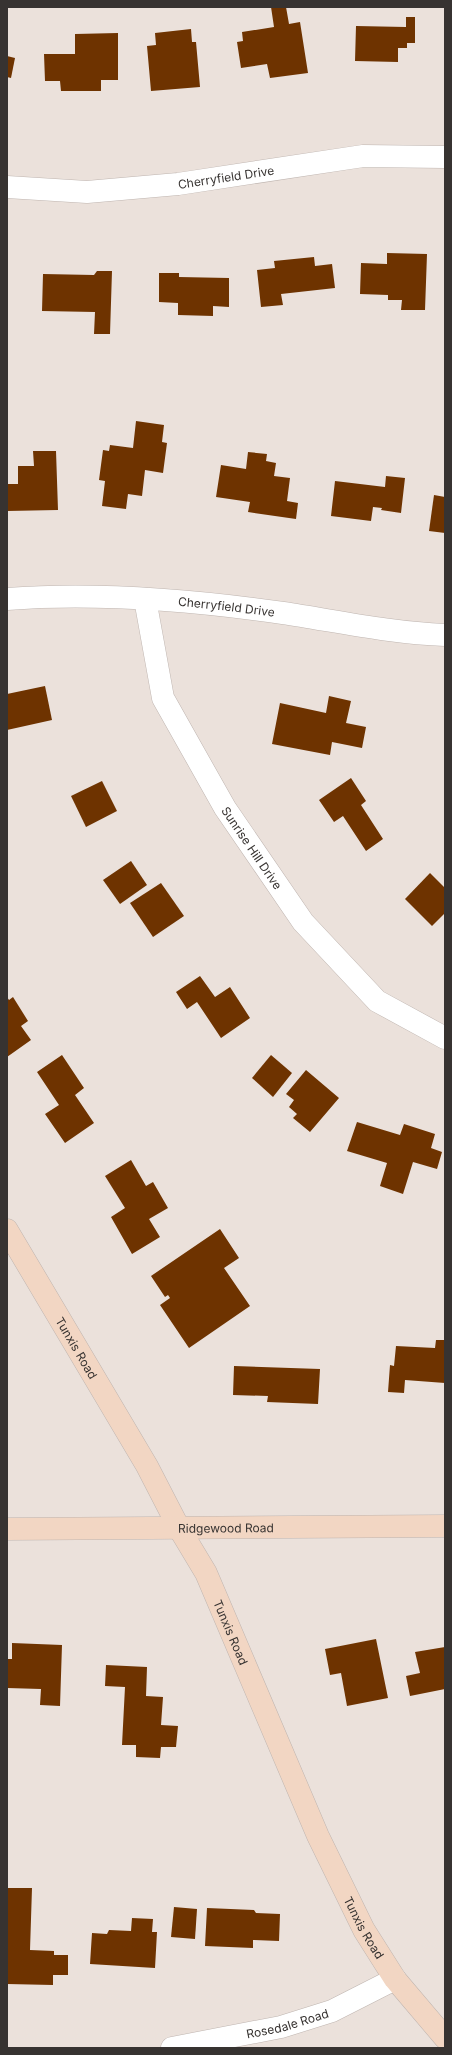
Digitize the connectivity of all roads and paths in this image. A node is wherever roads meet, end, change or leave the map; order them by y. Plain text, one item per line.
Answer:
1 (445, 157) edge
2 (7, 187) edge
3 (7, 599) edge
4 (145, 599) junction
5 (445, 634) edge
6 (445, 1038) edge
7 (7, 1230) edge
8 (445, 1526) edge
9 (180, 1528) junction
10 (7, 1529) edge
11 (395, 1979) junction
12 (445, 2038) edge
13 (172, 2048) edge

1 - 2 street, Cherryfield Drive
3 - 4 street, Cherryfield Drive
4 - 5 street, Cherryfield Drive
4 - 6 street, Sunrise Hill Drive
7 - 9 street, Tunxis Road
8 - 9 street, Ridgewood Road
9 - 10 street, Ridgewood Road
9 - 11 street, Tunxis Road
11 - 12 street, Tunxis Road
11 - 13 street, Rosedale Road

